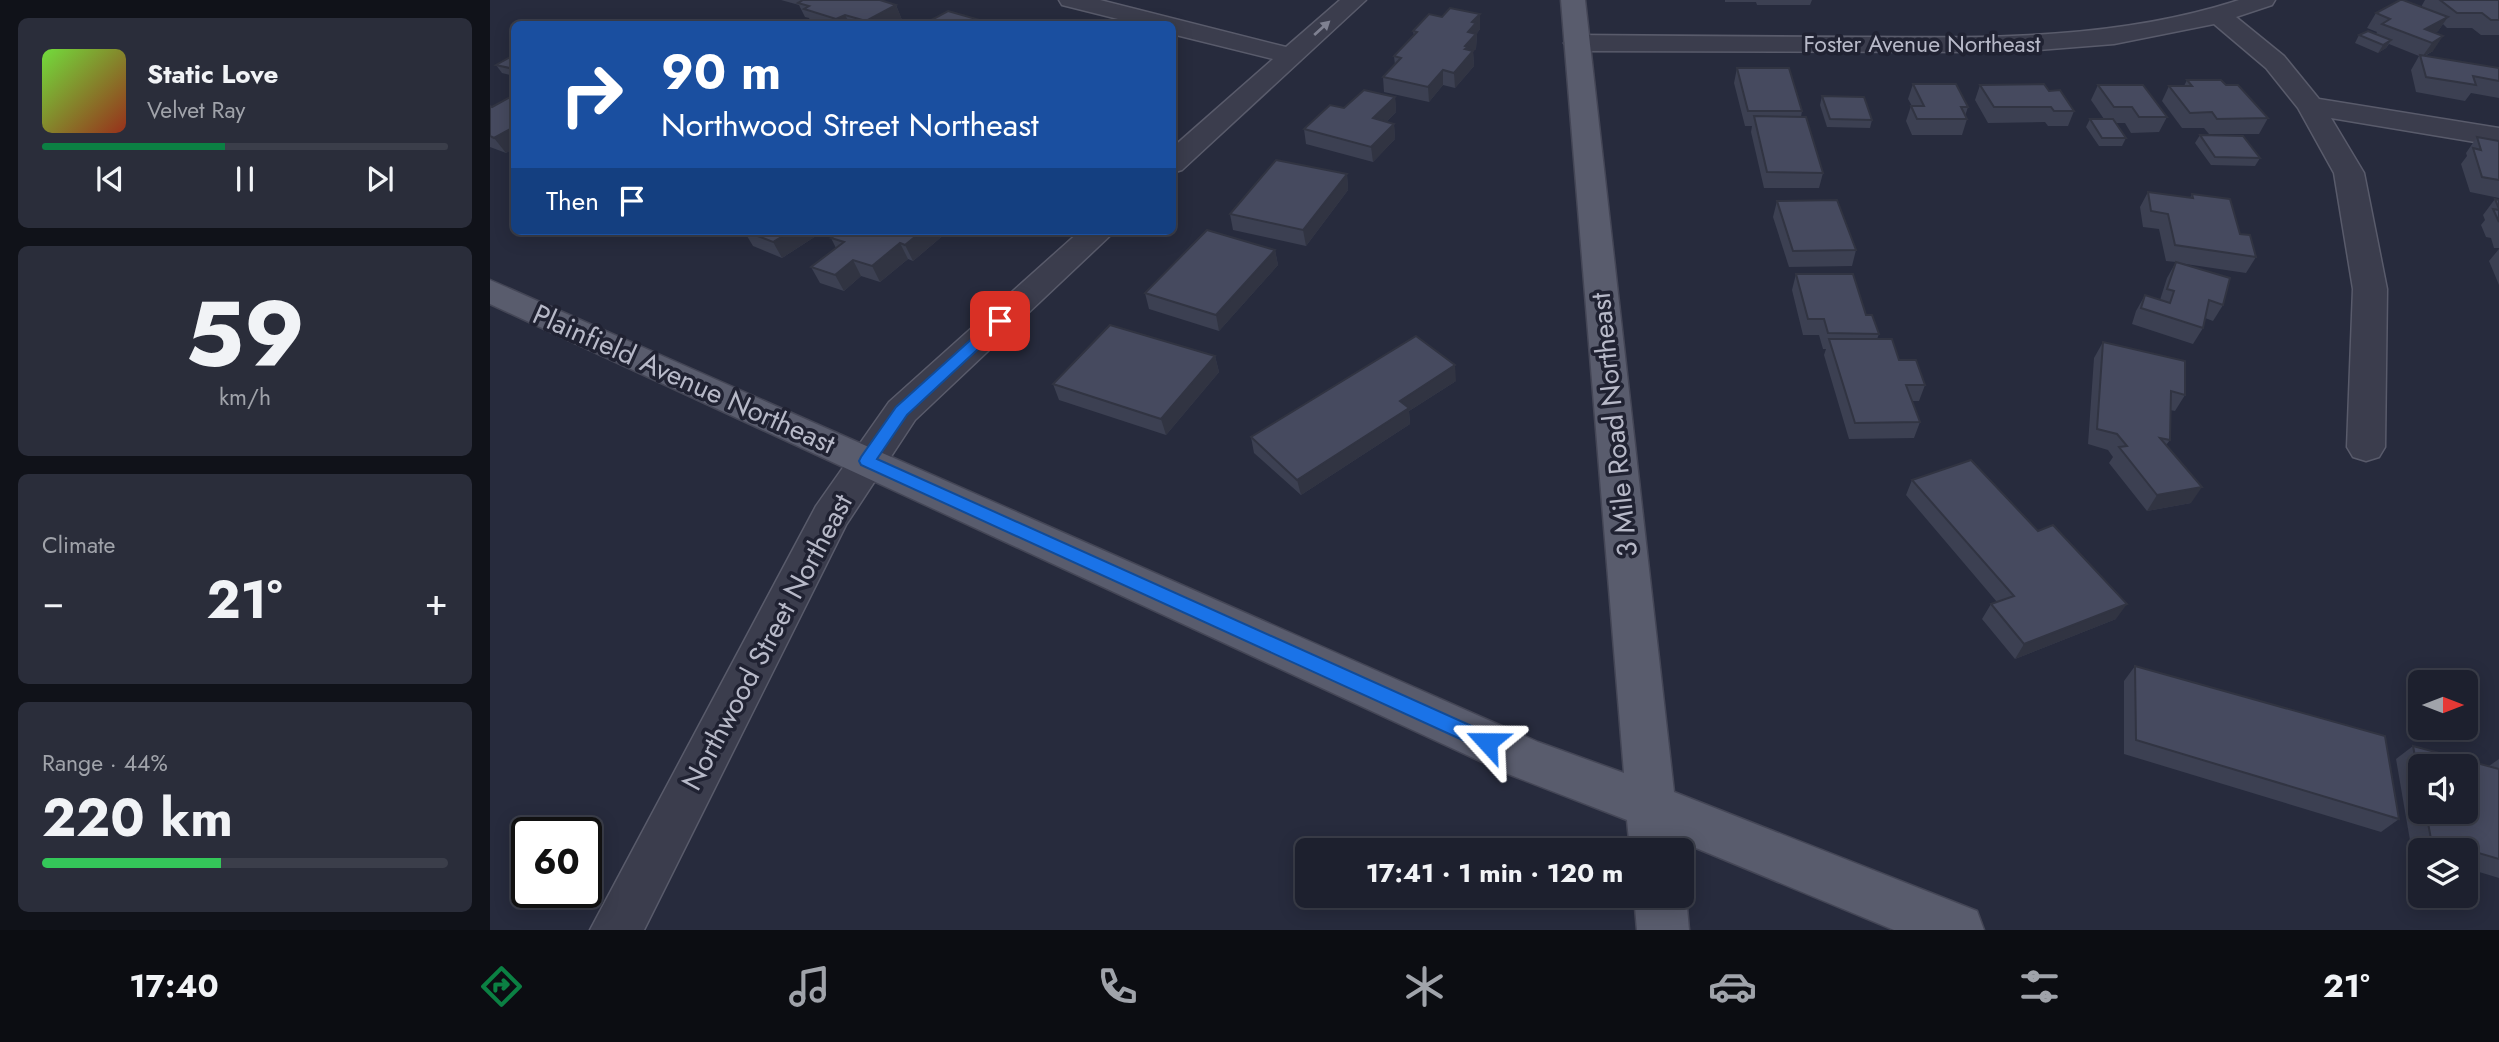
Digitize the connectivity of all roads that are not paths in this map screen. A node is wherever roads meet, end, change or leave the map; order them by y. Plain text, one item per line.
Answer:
1 (1071, 0) edge
2 (1354, 0) edge
3 (1573, 0) edge
4 (2263, 0) edge
5 (2220, 16) junction
6 (1154, 21) edge
7 (1176, 27) edge
8 (1577, 43) junction
9 (1290, 56) junction
10 (2310, 106) junction
11 (2499, 137) edge
12 (1176, 160) edge
13 (1095, 235) edge
14 (490, 291) edge
15 (2365, 447) dead end
16 (867, 461) junction
17 (1653, 828) edge
18 (1661, 908) edge
19 (616, 930) edge
20 (1663, 930) edge
21 (1958, 930) edge

1 - 6 street
9 -> 2 street
3 - 8 main road, 3 Mile Road Northeast
4 - 5 street, Foster Avenue Northeast
5 - 8 street, Foster Avenue Northeast
5 - 10 street
7 - 9 street
8 - 17 main road, 3 Mile Road Northeast
9 - 12 street
10 - 11 street
10 - 15 street
13 - 16 street, Northwood Street Northeast
14 - 16 main road, Plainfield Avenue Northeast
16 - 17 main road, Plainfield Avenue Northeast
16 - 19 street, Northwood Street Northeast
17 - 21 main road, Plainfield Avenue Northeast
18 - 20 main road

